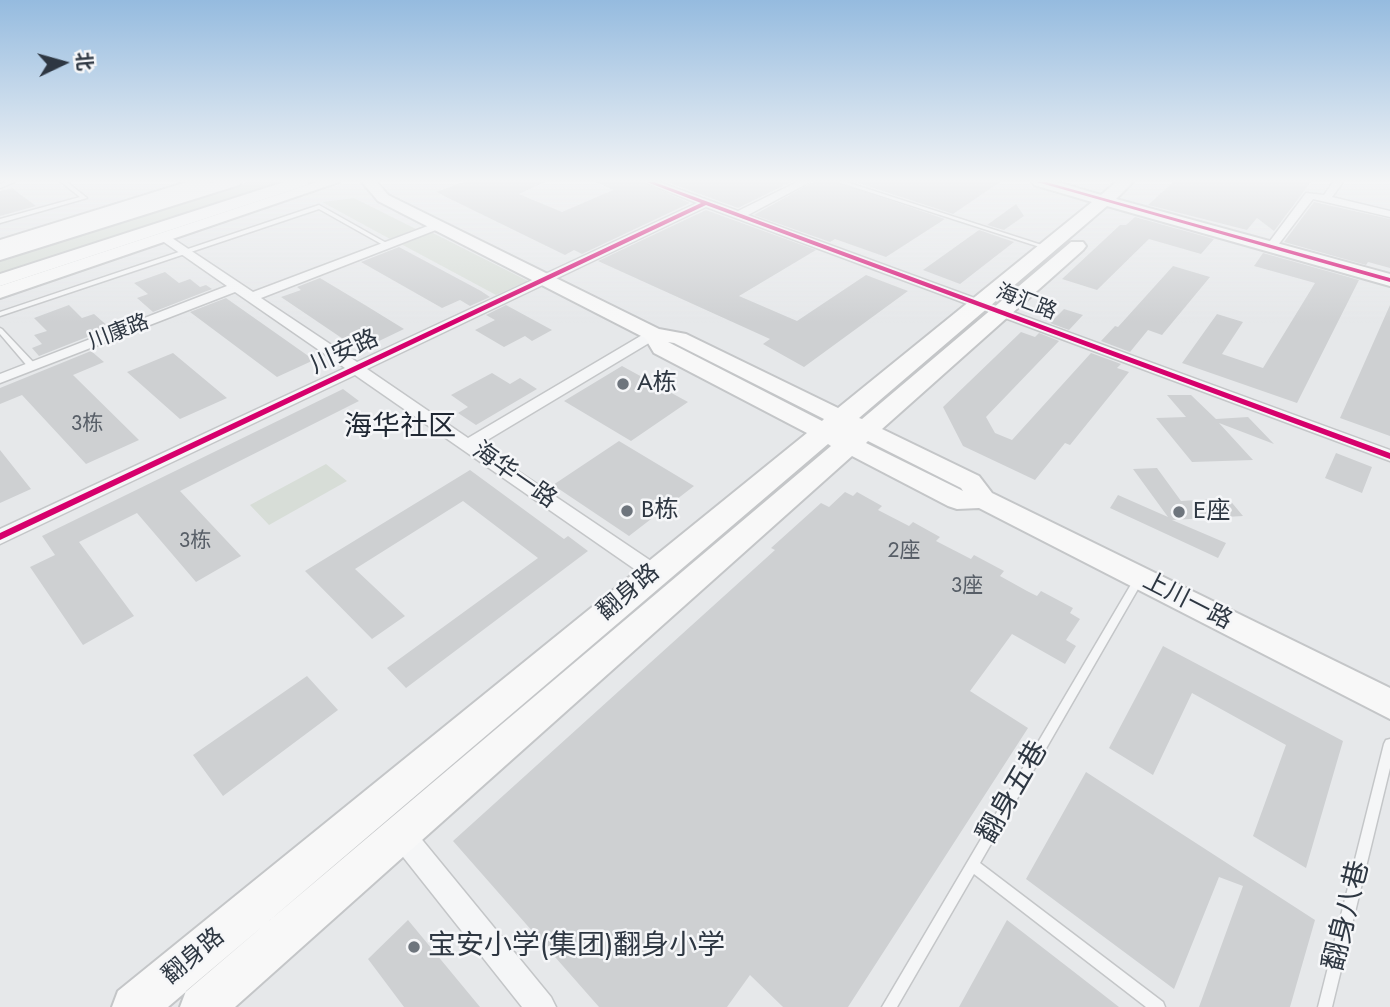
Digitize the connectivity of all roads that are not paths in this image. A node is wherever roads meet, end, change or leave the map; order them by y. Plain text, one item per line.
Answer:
1 (52, 229) edge
2 (76, 229) edge
3 (157, 229) edge
4 (192, 229) edge
5 (254, 229) edge
6 (358, 229) edge
7 (429, 229) edge
8 (443, 229) edge
9 (651, 229) edge
10 (777, 229) edge
11 (988, 229) edge
12 (1074, 229) edge
13 (1081, 229) edge
14 (1217, 229) edge
15 (1285, 229) edge
16 (165, 238) junction
17 (0, 245) edge
18 (387, 245) junction
19 (1271, 247) junction
20 (1048, 248) junction
21 (186, 252) junction
22 (0, 254) edge
23 (0, 280) edge
24 (544, 280) junction
25 (1390, 280) edge
26 (237, 287) junction
27 (0, 292) edge
28 (252, 297) junction
29 (991, 309) junction
30 (0, 314) edge
31 (0, 330) edge
32 (654, 334) junction
33 (32, 366) junction
34 (357, 368) junction
35 (0, 379) edge
36 (880, 402) junction
37 (793, 406) junction
38 (845, 431) junction
39 (468, 445) junction
40 (1390, 456) edge
41 (898, 458) junction
42 (790, 460) junction
43 (819, 470) junction
44 (0, 537) edge
45 (653, 572) junction
46 (1140, 578) junction
47 (1390, 704) edge
48 (1390, 744) edge
49 (401, 834) junction
50 (972, 865) junction
51 (134, 1007) edge
52 (202, 1007) edge
53 (541, 1007) edge
54 (889, 1007) edge
55 (1158, 1007) edge
56 (1325, 1007) edge

1 - 17 main road
2 - 22 main road
3 - 23 main road
4 - 16 main road
5 - 21 lane
6 - 18 lane
7 - 18 street
8 - 24 main road, 上川一路
9 - 24 street, 川安路
10 - 29 street, 海汇路
11 - 20 lane
12 - 20 main road, 翻身路
13 - 29 main road, 翻身路
14 - 19 main road
15 - 19 street
16 - 21 street, 海华一路
16 - 27 main road
18 - 28 street
19 - 25 main road
20 - 29 main road, 翻身路
21 - 26 street, 海华一路
21 - 30 lane
24 - 32 main road, 上川一路
24 - 34 street, 川安路
26 - 28 street, 海华一路
26 - 33 street, 川康路
28 - 34 street, 海华一路
29 - 36 main road, 翻身路
29 - 40 street, 海汇路
31 - 33 lane
32 - 37 main road, 上川一路
32 - 39 street
33 - 35 street, 川康路
34 - 39 street, 海华一路
34 - 44 street, 川安路
36 - 37 main road
36 - 38 main road, 翻身路
36 - 41 main road
37 - 38 main road, 上川一路
37 - 42 main road
38 - 41 main road, 上川一路
38 - 42 main road, 翻身路
38 - 43 main road, 翻身路
39 - 45 street, 海华一路
41 - 43 main road
41 - 46 main road, 上川一路
42 - 45 main road, 翻身路
43 - 49 main road, 翻身路
45 - 51 main road, 翻身路
46 - 47 main road, 上川一路
46 - 50 lane, 翻身五巷
48 - 56 lane, 翻身八巷
49 - 52 main road, 翻身路
49 - 53 street
50 - 54 lane, 翻身五巷
50 - 55 lane

